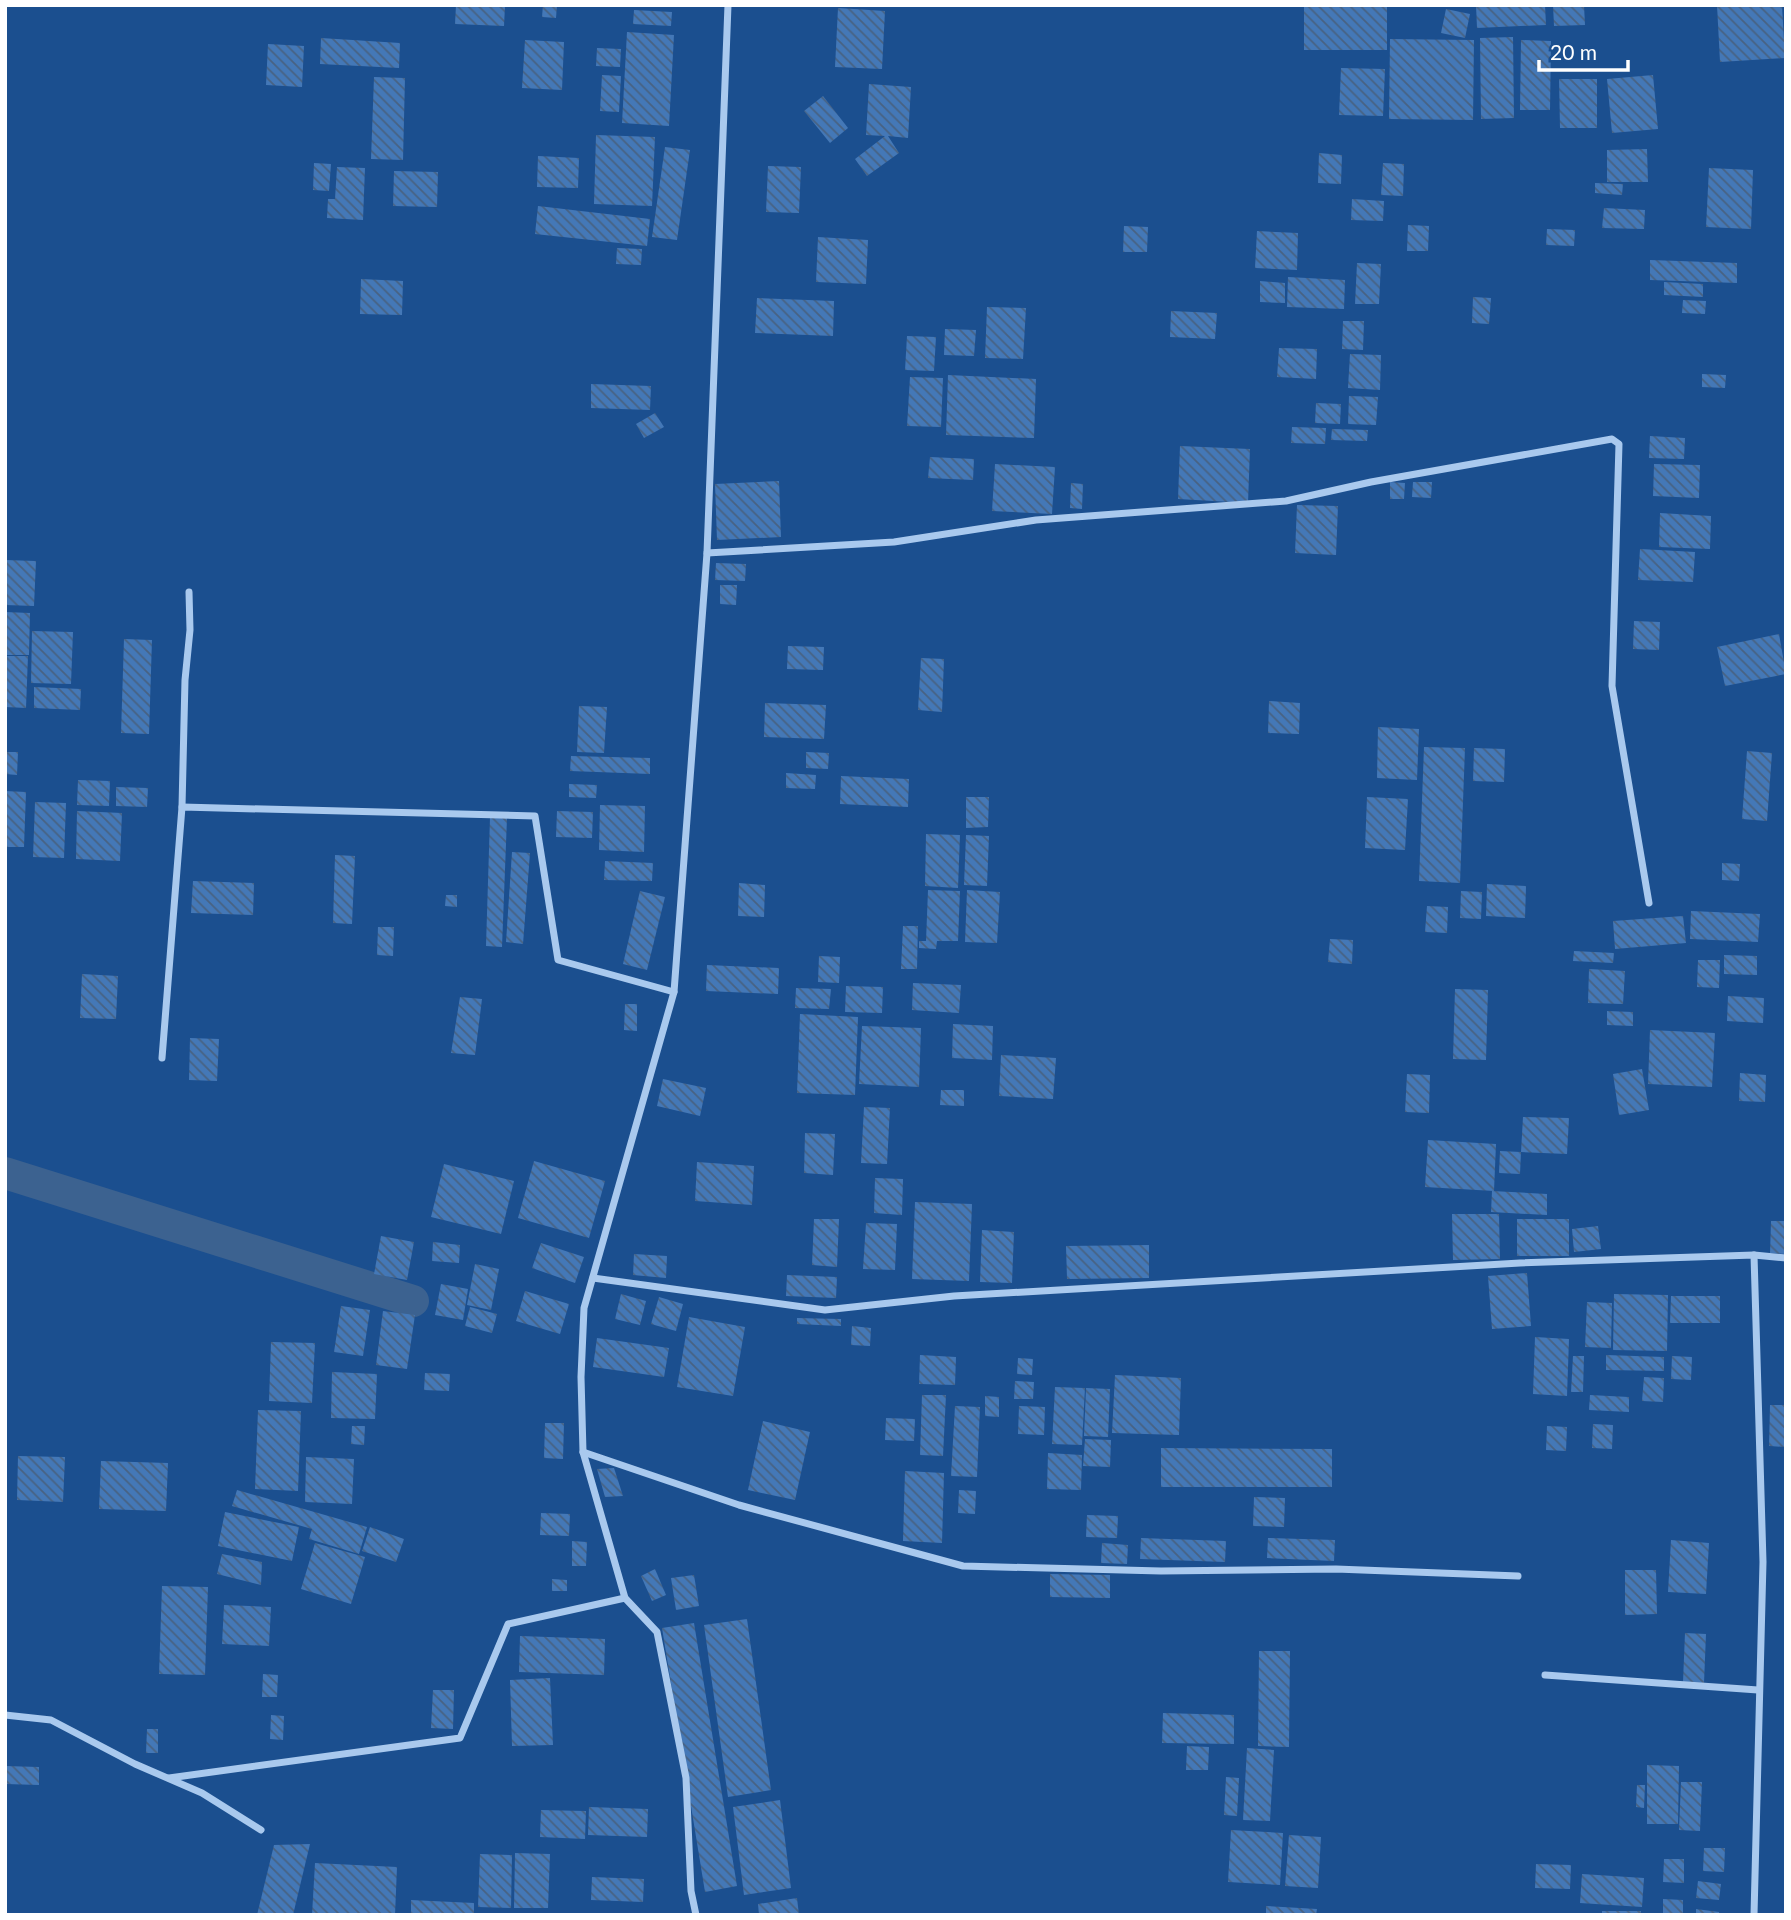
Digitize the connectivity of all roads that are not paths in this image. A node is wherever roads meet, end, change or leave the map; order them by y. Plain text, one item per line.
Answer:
1 (728, 5) edge
2 (707, 553) junction
3 (189, 592) dead end
4 (182, 807) junction
5 (1649, 903) dead end
6 (674, 992) junction
7 (162, 1058) dead end
8 (1754, 1255) junction
9 (1786, 1258) edge
10 (593, 1278) junction
11 (583, 1452) junction
12 (1518, 1576) dead end
13 (625, 1598) junction
14 (1545, 1675) dead end
15 (1758, 1690) junction
16 (5, 1715) edge
17 (169, 1779) junction
18 (261, 1829) dead end
19 (696, 1915) edge
20 (1754, 1915) edge

1 - 2 street
2 - 5 street
2 - 6 street
3 - 4 street
4 - 6 street
4 - 7 street
6 - 10 street
8 - 9 street
8 - 10 street
8 - 15 street
10 - 11 street
11 - 12 street
11 - 13 street
13 - 17 street
13 - 19 street
14 - 15 street
15 - 20 street
16 - 17 street
17 - 18 street

